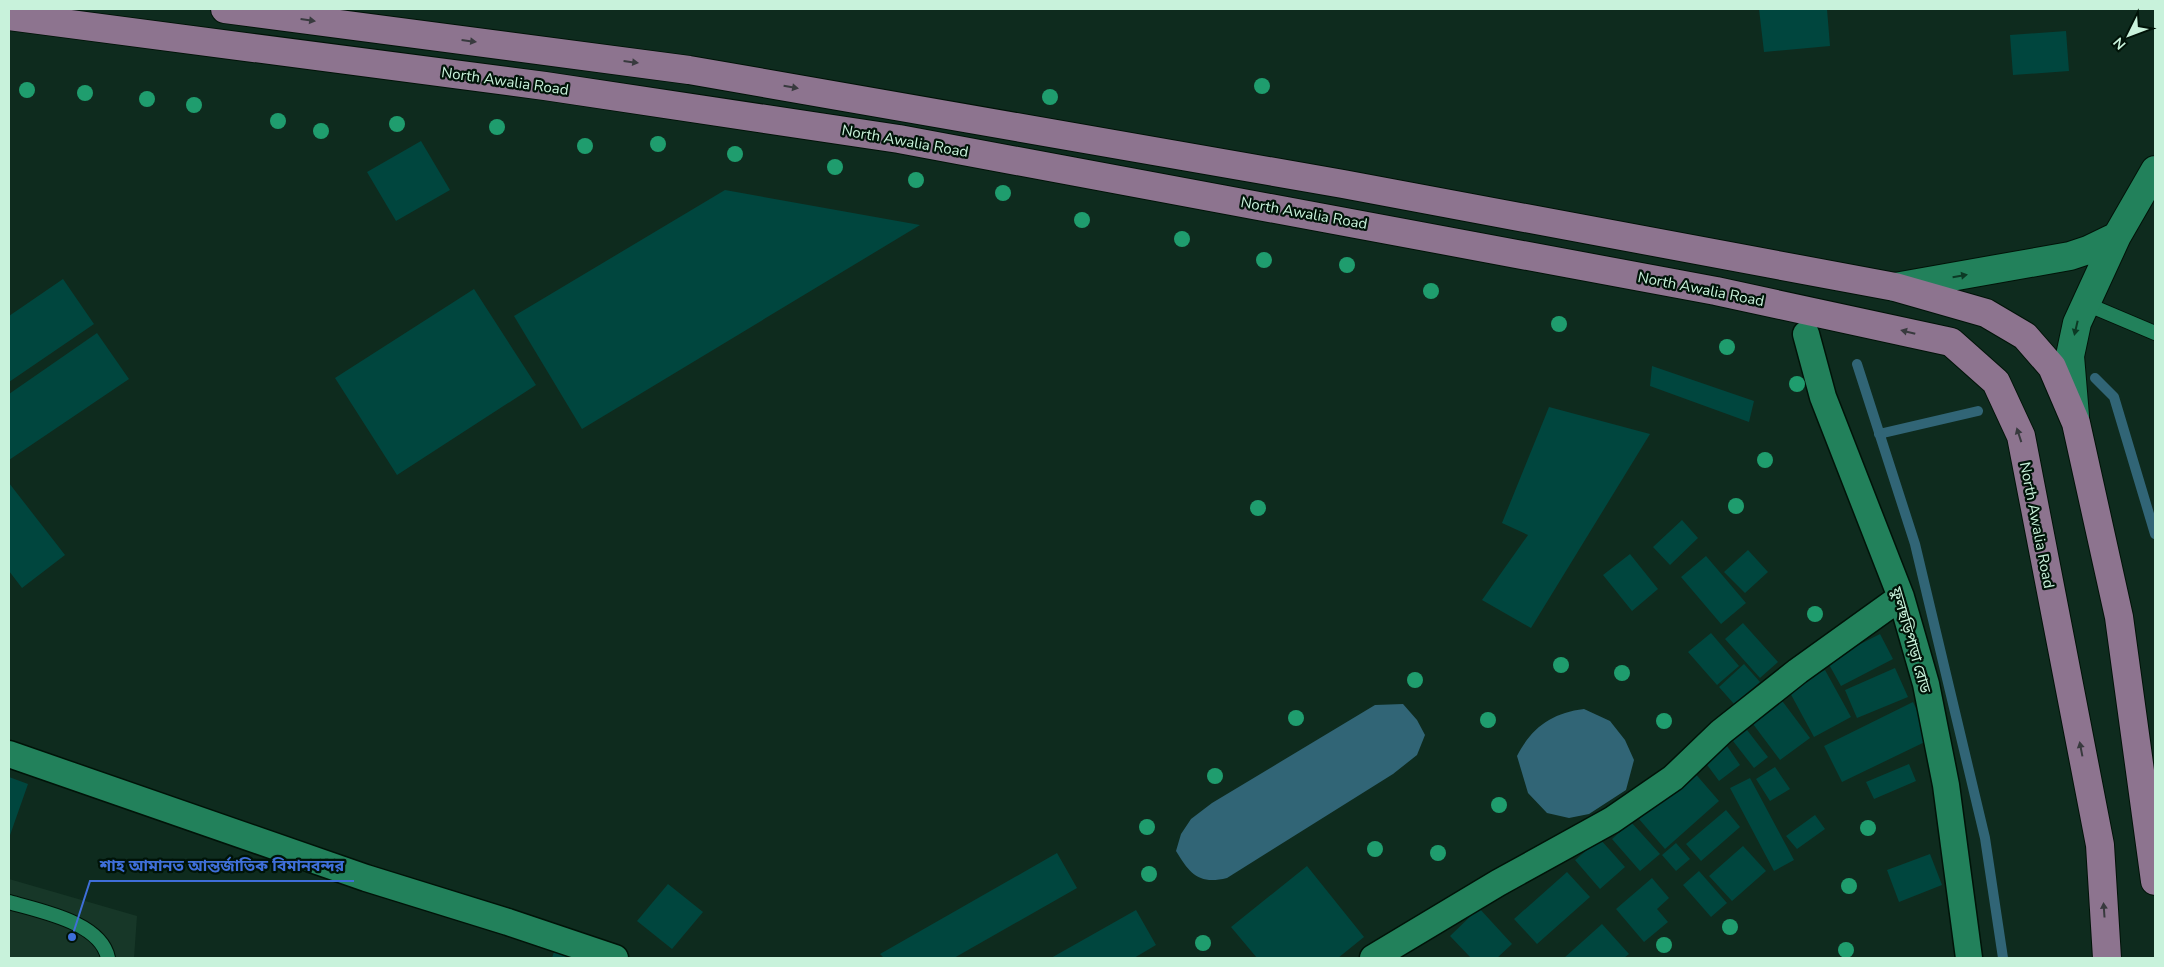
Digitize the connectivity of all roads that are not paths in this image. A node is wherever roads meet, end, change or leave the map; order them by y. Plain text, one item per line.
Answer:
1 (225, 9) edge
2 (9, 16) edge
3 (2155, 170) edge
4 (2117, 236) junction
5 (1895, 287) junction
6 (2084, 303) junction
7 (2155, 333) edge
8 (1806, 334) dead end
9 (2076, 423) junction
10 (1901, 598) junction
11 (9, 754) edge
12 (2155, 881) edge
13 (9, 902) edge
14 (108, 958) edge
15 (615, 958) edge
16 (1374, 958) edge
17 (1969, 958) edge
18 (2108, 958) edge

1 -> 5 main road
18 -> 2 main road, North Awalia Road
3 - 4 main road
5 -> 4 main road
4 - 6 main road
5 - 9 main road
6 - 7 lane
6 -> 9 main road
8 - 10 street, ফুলছড়িপাড়া রোড
9 - 12 main road
10 - 16 street
10 - 17 street, ফুলছড়িপাড়া রোড
11 - 15 street
13 - 14 lane

